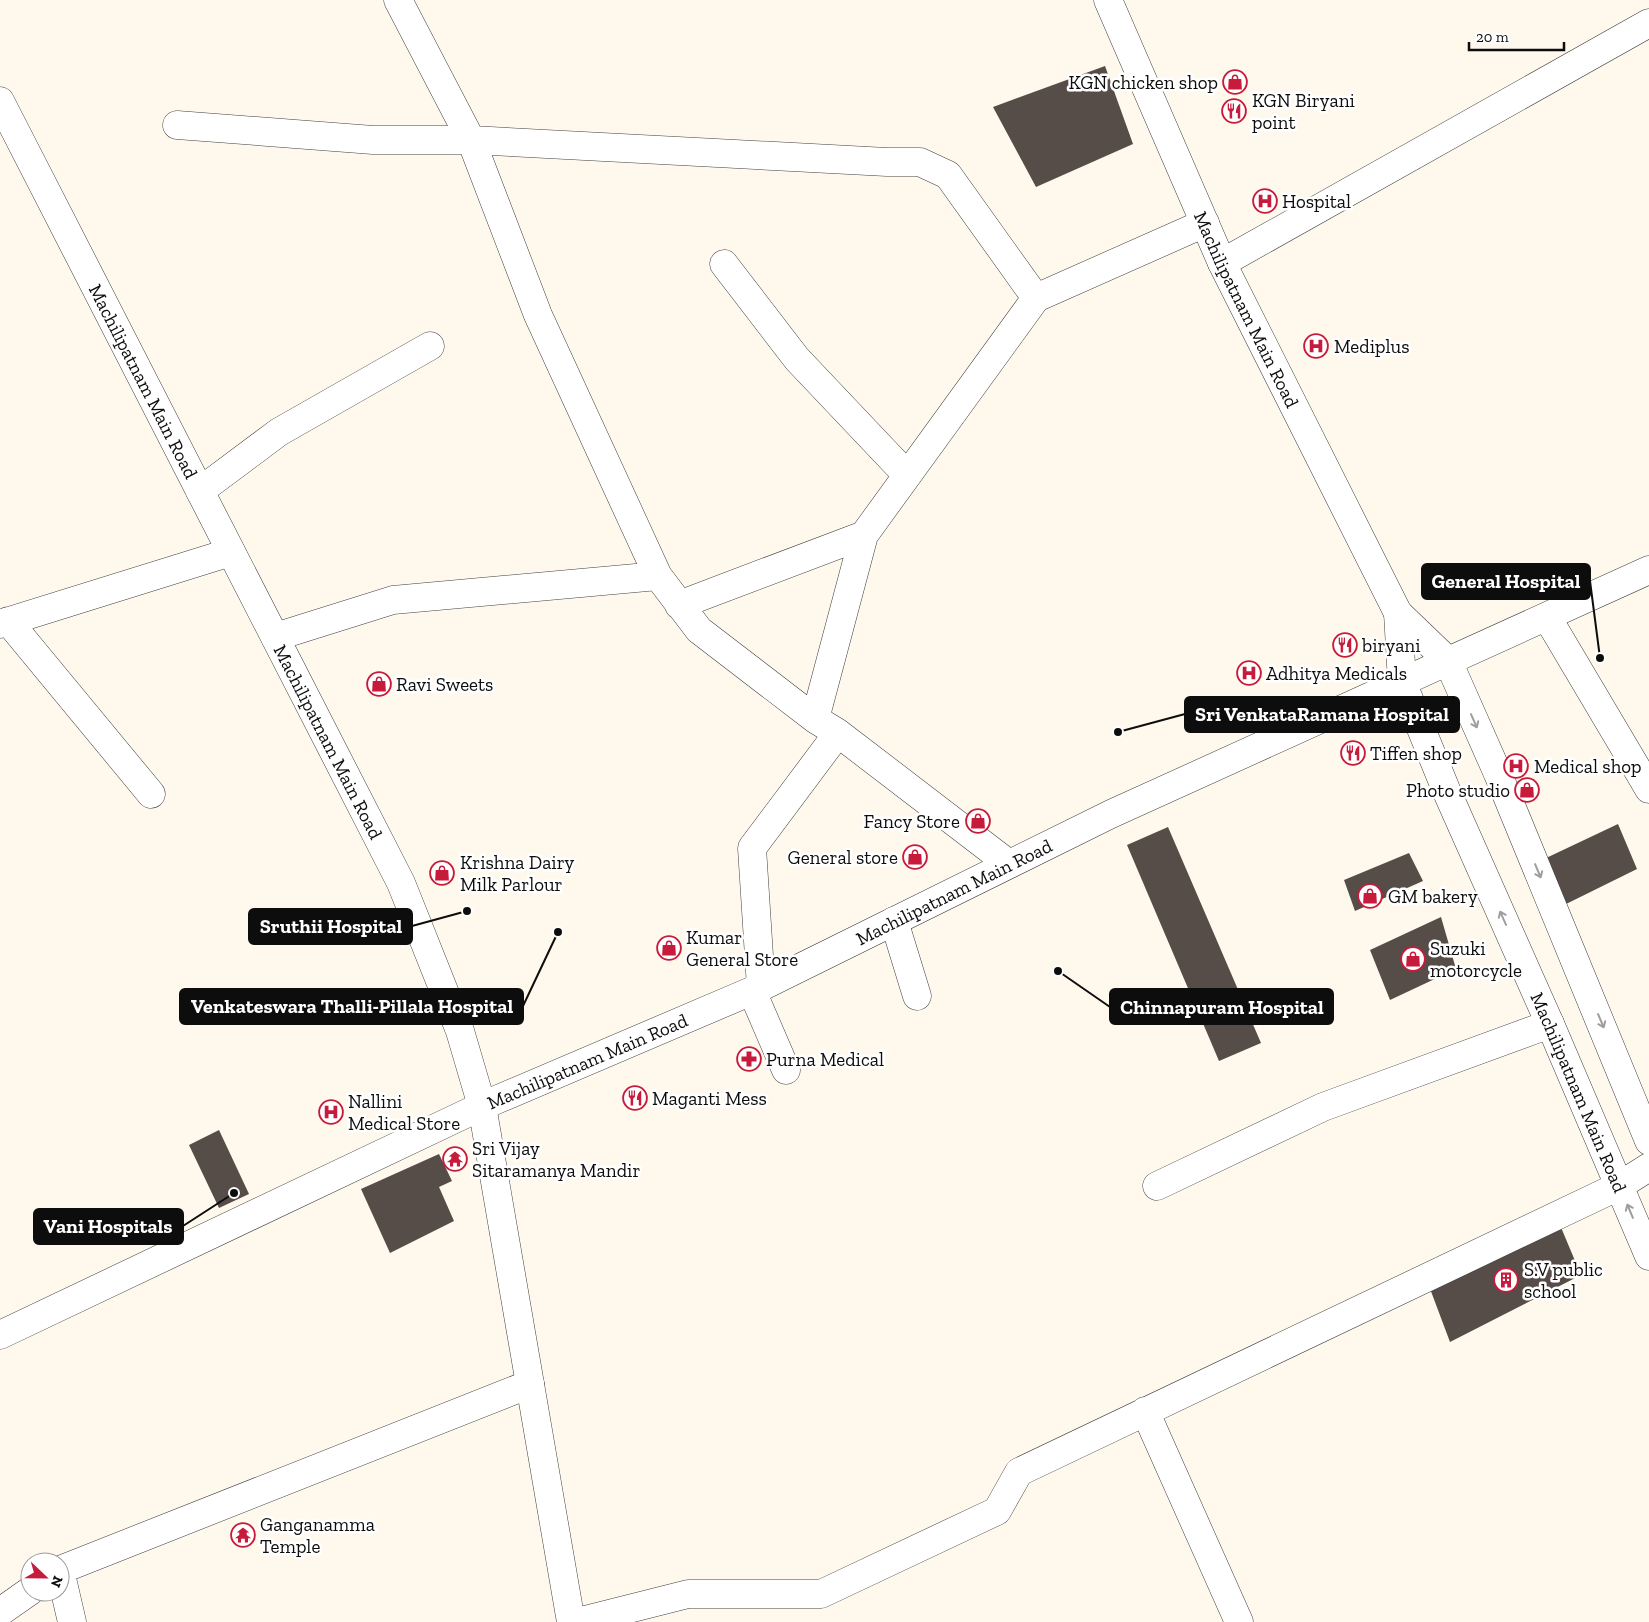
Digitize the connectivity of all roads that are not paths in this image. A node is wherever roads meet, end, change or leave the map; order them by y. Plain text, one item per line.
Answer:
1 (398, 0) edge
2 (1108, 0) edge
3 (1649, 23) edge
4 (0, 102) edge
5 (177, 125) dead end
6 (471, 140) junction
7 (1204, 223) junction
8 (1222, 263) junction
9 (724, 264) dead end
10 (1036, 298) junction
11 (430, 346) dead end
12 (907, 475) junction
13 (200, 492) junction
14 (864, 535) junction
15 (231, 552) junction
16 (1649, 570) edge
17 (658, 576) junction
18 (679, 605) junction
19 (1398, 613) junction
20 (1548, 617) junction
21 (4, 622) edge
22 (275, 637) junction
23 (1448, 661) junction
24 (1402, 682) junction
25 (826, 726) junction
26 (1649, 789) edge
27 (151, 794) dead end
28 (1009, 864) junction
29 (894, 921) junction
30 (756, 989) junction
31 (917, 996) dead end
32 (1550, 1024) junction
33 (786, 1070) dead end
34 (482, 1106) junction
35 (1649, 1141) edge
36 (1649, 1167) edge
37 (1157, 1186) dead end
38 (1619, 1186) junction
39 (1649, 1256) edge
40 (2, 1329) edge
41 (530, 1384) junction
42 (1145, 1411) junction
43 (70, 1566) edge
44 (20, 1598) edge
45 (67, 1602) edge
46 (0, 1612) edge
47 (72, 1622) edge
48 (571, 1622) edge
49 (578, 1622) edge
50 (1239, 1622) edge

1 - 6 street
2 - 7 street, Machilipatnam Main Road
3 - 8 street
4 - 13 street, Machilipatnam Main Road
5 - 6 street
6 - 10 street
6 - 17 street
7 - 8 street, Machilipatnam Main Road
7 - 10 street
8 - 19 street, Machilipatnam Main Road
9 - 12 street
10 - 12 street
11 - 13 street
12 - 14 street
13 - 15 street, Machilipatnam Main Road
14 - 18 street
14 - 25 street
15 - 21 street
15 - 22 street, Machilipatnam Main Road
16 - 20 street
17 - 18 street
17 - 22 street
18 - 25 street
19 - 23 street, Machilipatnam Main Road
19 - 24 street, Machilipatnam Main Road
20 - 23 street
20 - 26 street
21 - 27 street
22 - 34 street, Machilipatnam Main Road
23 - 24 street, Machilipatnam Main Road
23 -> 35 street, Machilipatnam Main Road
24 - 28 street, Machilipatnam Main Road
32 -> 24 street, Machilipatnam Main Road
25 - 28 street
25 - 30 street
28 - 29 street, Machilipatnam Main Road
29 - 30 street, Machilipatnam Main Road
29 - 31 street
30 - 33 street
30 - 34 street, Machilipatnam Main Road
32 - 37 street
32 - 38 street, Machilipatnam Main Road
34 - 40 street
34 - 41 street
36 - 38 street
39 -> 38 street, Machilipatnam Main Road
38 - 42 street
41 - 43 street
41 - 48 street
42 - 49 street
42 - 50 street
44 - 46 street
45 - 47 street

